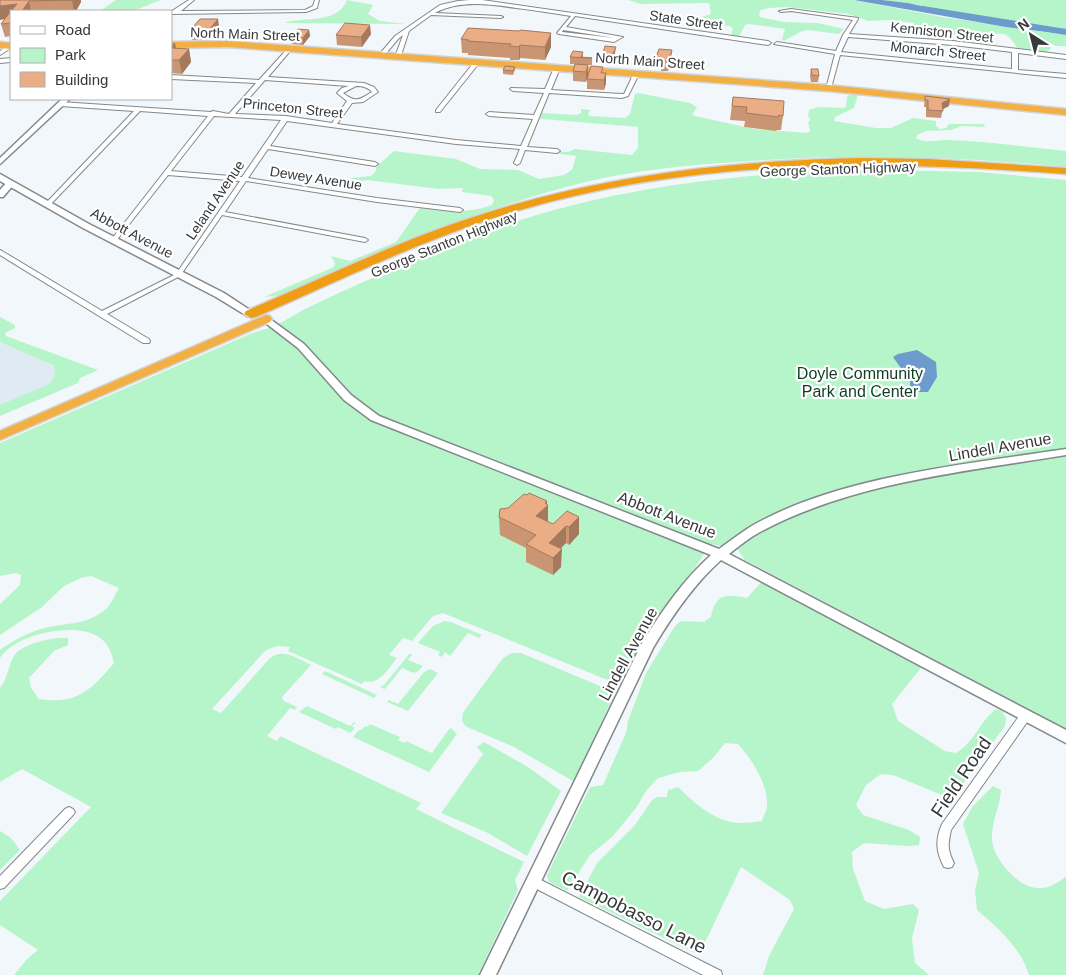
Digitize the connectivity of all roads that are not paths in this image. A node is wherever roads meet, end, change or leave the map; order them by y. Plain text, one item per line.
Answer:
1 (192, 0) edge
2 (318, 0) edge
3 (781, 11) dead end
4 (173, 13) edge
5 (431, 14) junction
6 (574, 15) junction
7 (501, 18) dead end
8 (562, 28) junction
9 (407, 31) junction
10 (846, 35) junction
11 (768, 43) dead end
12 (777, 44) dead end
13 (172, 45) edge
14 (289, 49) junction
15 (1015, 51) junction
16 (838, 53) junction
17 (381, 56) junction
18 (398, 57) junction
19 (1066, 57) edge
20 (477, 62) junction
21 (557, 68) junction
22 (1014, 70) junction
23 (636, 74) junction
24 (1066, 76) edge
25 (172, 77) edge
26 (262, 80) junction
27 (353, 86) junction
28 (828, 88) junction
29 (514, 89) dead end
30 (546, 91) junction
31 (63, 101) edge
32 (350, 101) junction
33 (139, 109) junction
34 (438, 111) dead end
35 (1066, 112) edge
36 (213, 114) junction
37 (232, 114) junction
38 (490, 114) dead end
39 (536, 117) junction
40 (286, 118) junction
41 (334, 124) junction
42 (266, 147) junction
43 (523, 148) junction
44 (557, 151) dead end
45 (0, 162) edge
46 (517, 163) dead end
47 (375, 164) dead end
48 (1066, 171) edge
49 (167, 173) junction
50 (1066, 176) edge
51 (0, 177) edge
52 (244, 179) junction
53 (11, 183) junction
54 (0, 195) edge
55 (48, 204) junction
56 (460, 210) dead end
57 (221, 213) junction
58 (114, 240) junction
59 (365, 240) dead end
60 (0, 252) edge
61 (178, 275) junction
62 (102, 314) junction
63 (251, 314) junction
64 (266, 319) junction
65 (146, 341) dead end
66 (0, 425) edge
67 (0, 436) edge
68 (1066, 452) edge
69 (720, 554) junction
70 (1026, 715) junction
71 (1066, 737) edge
72 (69, 812) dead end
73 (948, 863) dead end
74 (535, 882) junction
75 (0, 884) edge
76 (488, 975) edge
77 (716, 975) edge

1 - 4 street
2 - 4 street
3 - 10 street
5 - 6 street, State Street
5 - 7 street
5 - 9 street, State Street
6 - 8 street
6 - 11 street, State Street
8 - 8 street
9 - 17 street, State Street
9 - 18 street
10 - 15 street, Kenniston Street
10 - 16 street
12 - 16 street
13 - 14 highway, North Main Street
14 - 17 highway, North Main Street
14 - 26 street
15 - 19 street, Kenniston Street
15 - 22 street
16 - 22 street, Monarch Street
16 - 28 street
17 - 18 highway, North Main Street
18 - 20 highway, North Main Street
20 - 21 highway, North Main Street
20 - 34 street
21 - 23 highway, North Main Street
21 - 30 street
22 - 24 street, Monarch Street
23 - 28 highway, North Main Street
23 - 30 street
25 - 26 street
26 - 27 street
26 - 37 street
27 - 32 street
27 - 32 street
28 - 35 highway, North Main Street
29 - 30 street
30 - 39 street
31 - 33 street, Princeton Street
31 - 45 street
32 - 41 street
33 - 36 street, Princeton Street
33 - 55 street
36 - 37 street, Princeton Street
36 - 49 street
37 - 40 street, Princeton Street
38 - 39 street
39 - 43 street
40 - 41 street, Princeton Street
40 - 42 street, Leland Avenue
41 - 43 street, Princeton Street
42 - 47 street
42 - 52 street, Leland Avenue
43 - 44 street, Princeton Street
43 - 46 street
48 - 63 highway, George Stanton Highway
49 - 52 street, Dewey Avenue
49 - 58 street
50 - 64 highway, George Stanton Highway
51 - 53 main road, Abbott Avenue
52 - 56 street, Dewey Avenue
52 - 57 street, Leland Avenue
53 - 54 street
53 - 55 main road, Abbott Avenue
55 - 58 main road, Abbott Avenue
57 - 59 street
57 - 61 street, Leland Avenue
58 - 61 main road, Abbott Avenue
60 - 62 street
61 - 62 street, Leland Avenue
61 - 63 main road, Abbott Avenue
62 - 65 street
63 - 66 highway, George Stanton Highway
64 - 67 highway, George Stanton Highway
64 - 69 street, Abbott Avenue
68 - 69 street, Lindell Avenue
69 - 70 street, Abbott Avenue
69 - 74 street, Lindell Avenue
70 - 71 street, Abbott Avenue
70 - 73 street, Field Road
72 - 75 street
74 - 76 street, Lindell Avenue
74 - 77 street, Campobasso Lane

